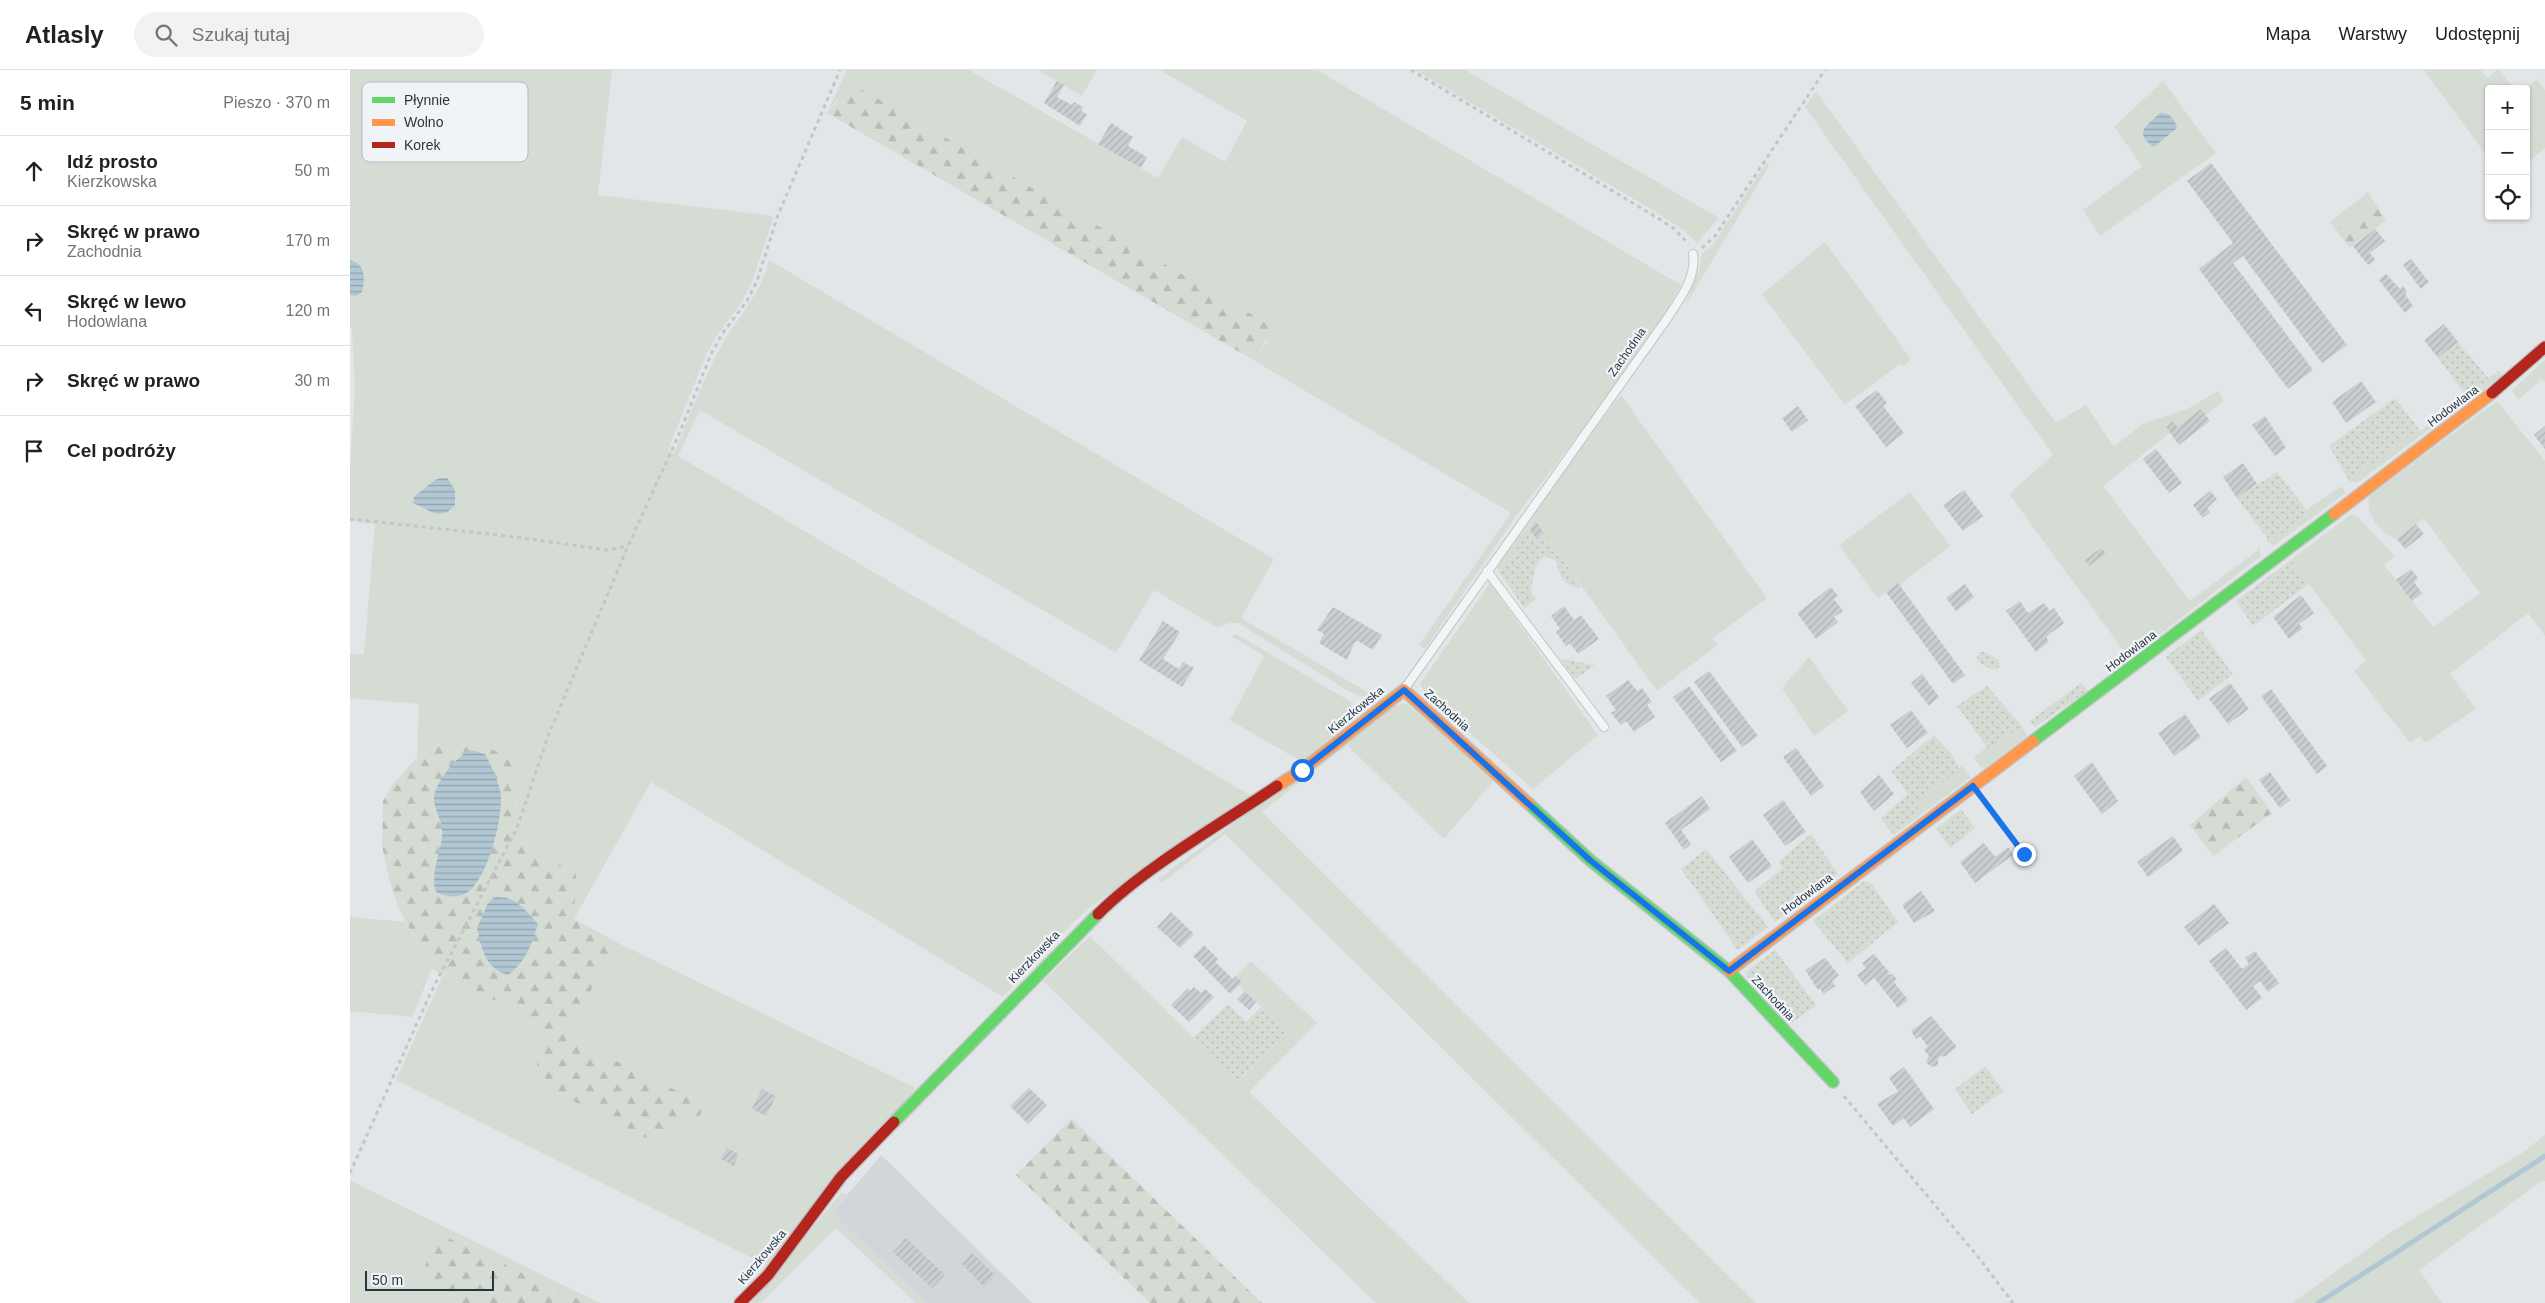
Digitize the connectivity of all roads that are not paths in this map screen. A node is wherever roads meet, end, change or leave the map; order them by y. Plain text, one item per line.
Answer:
1 (1693, 254) road end
2 (2545, 347) edge
3 (1487, 571) junction
4 (1404, 690) junction
5 (1604, 727) dead end
6 (1729, 971) junction
7 (1832, 1082) road end
8 (740, 1303) edge

1 - 3 lane, Zachodnia
2 - 6 street, Hodowlana
3 - 4 lane, Zachodnia
3 - 5 lane
4 - 6 street, Zachodnia
4 - 8 street, Kierzkowska
6 - 7 street, Zachodnia

